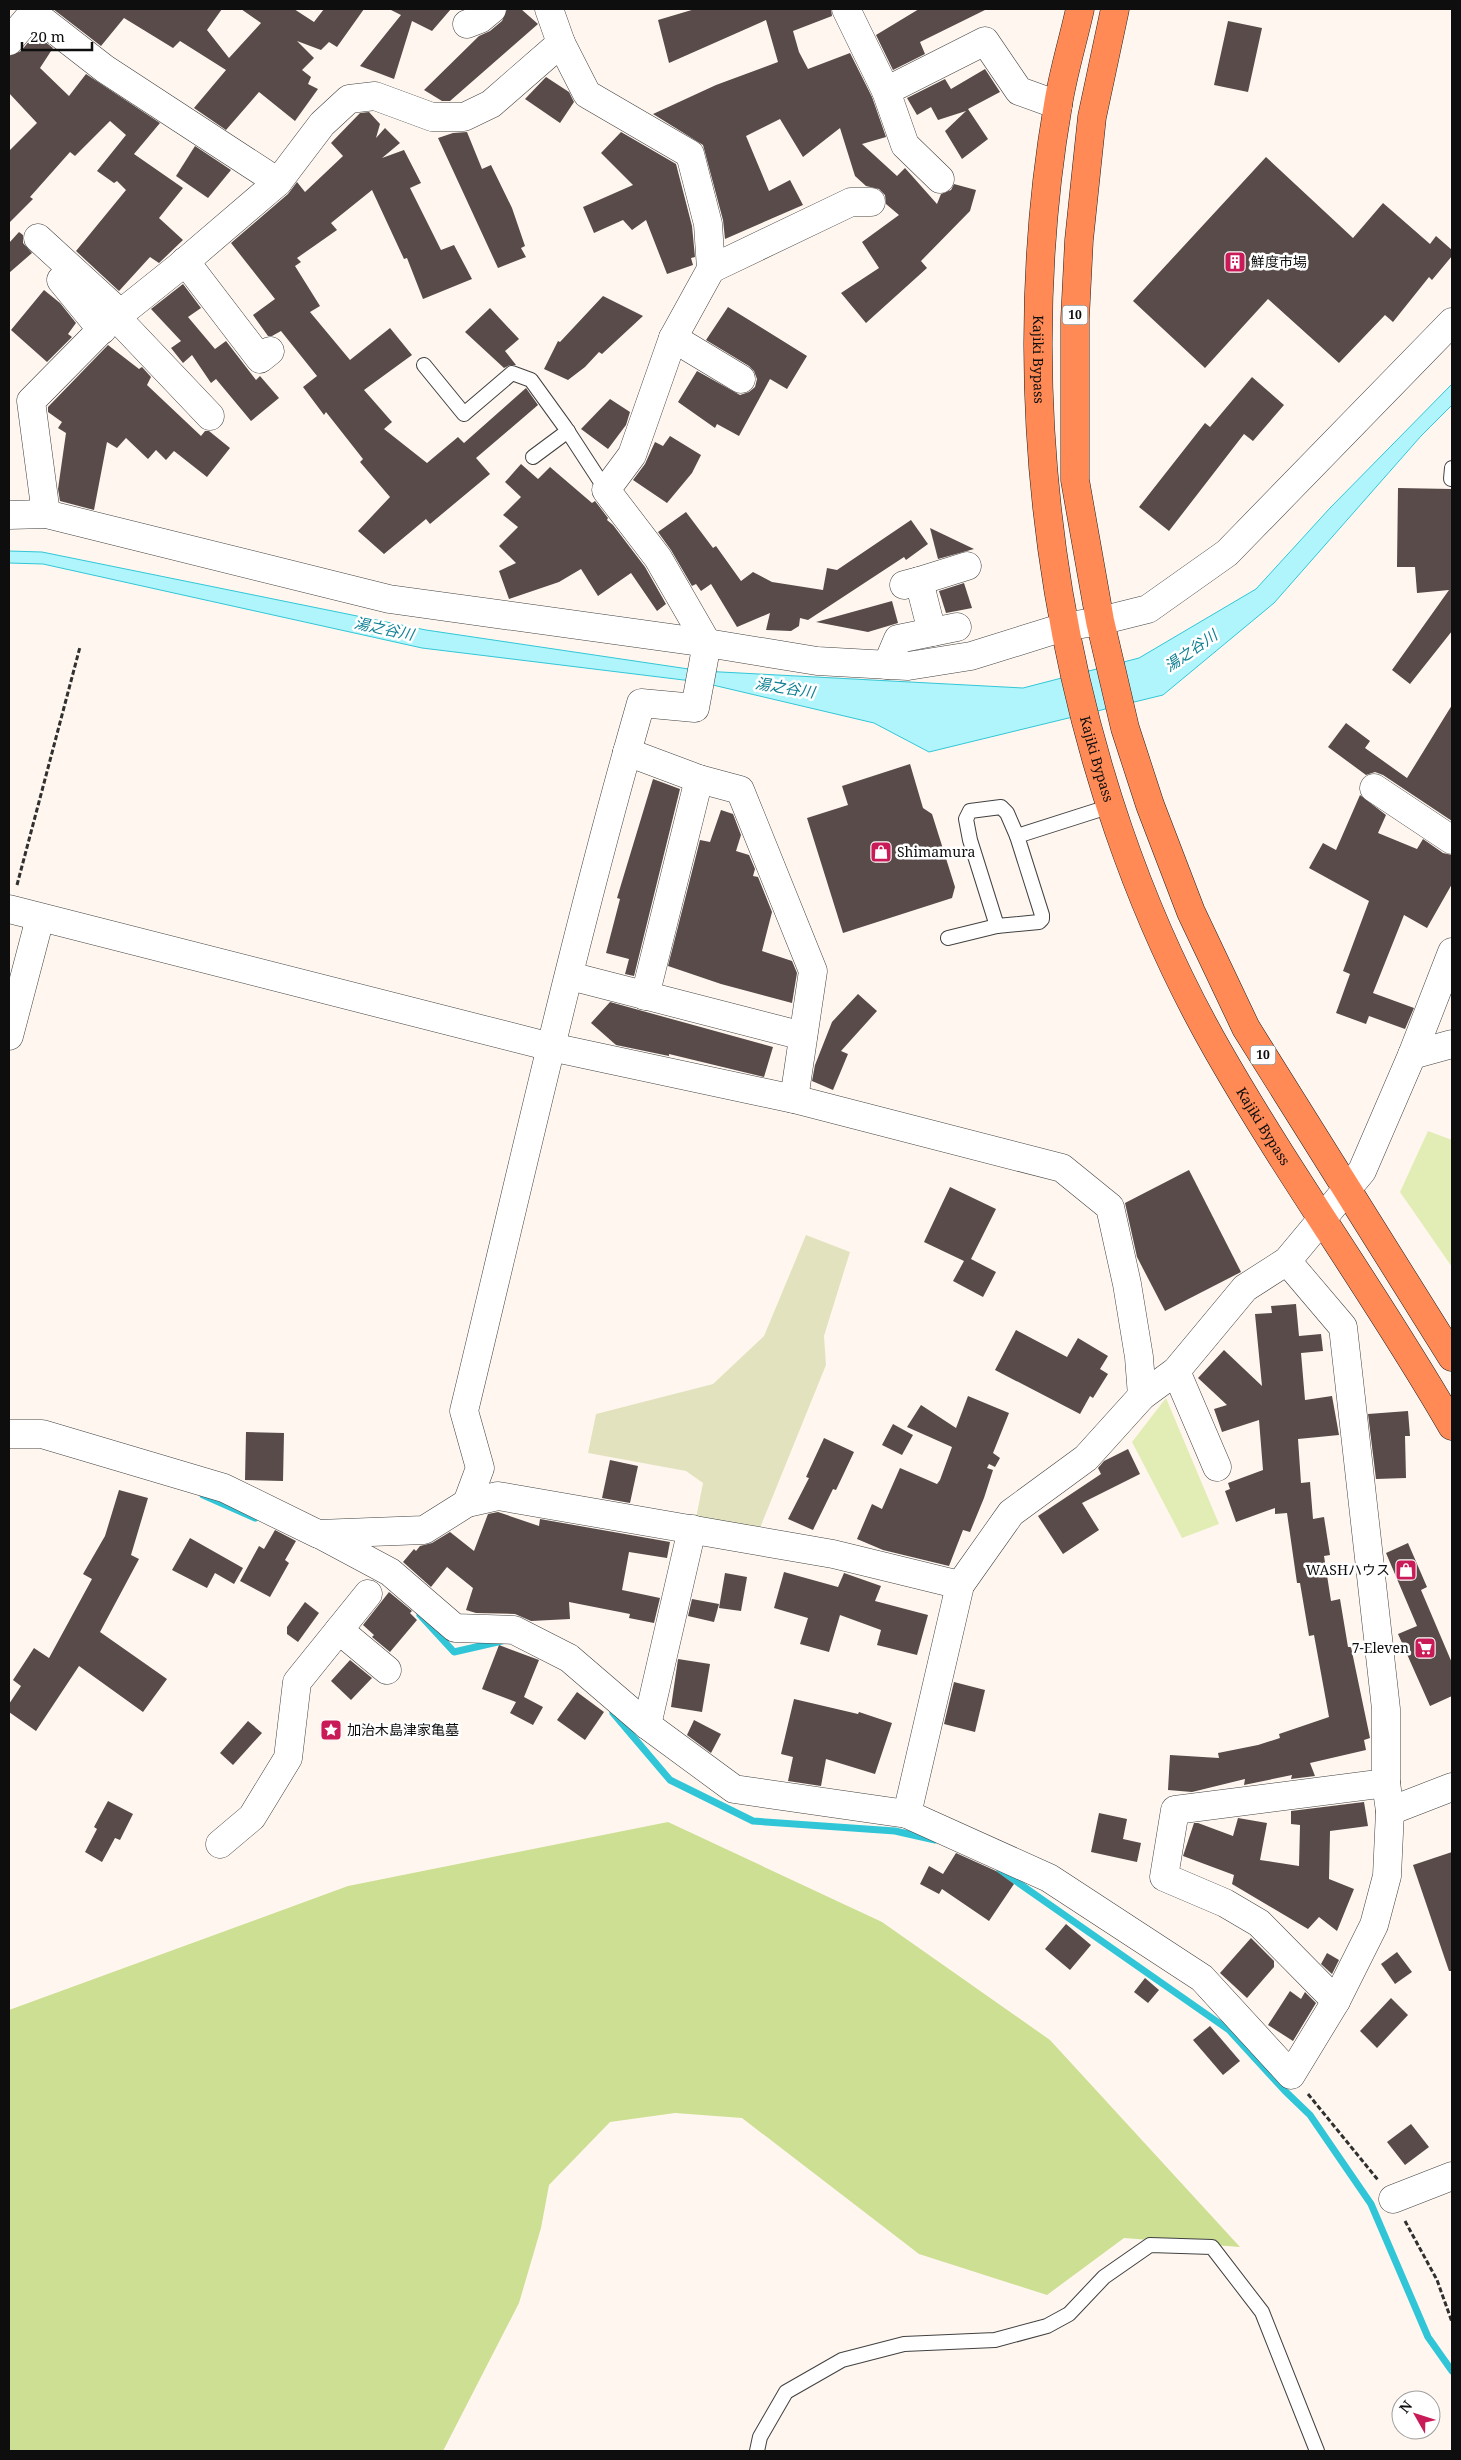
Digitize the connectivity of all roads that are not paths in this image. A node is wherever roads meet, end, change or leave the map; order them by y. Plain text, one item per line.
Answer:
1 (492, 9) edge
2 (548, 9) edge
3 (846, 9) edge
4 (1080, 9) edge
5 (1115, 9) edge
6 (35, 11) edge
7 (467, 24) dead end
8 (9, 41) edge
9 (561, 43) junction
10 (886, 91) junction
11 (1058, 104) junction
12 (940, 179) dead end
13 (278, 182) junction
14 (871, 202) dead end
15 (38, 238) dead end
16 (185, 261) junction
17 (711, 269) junction
18 (61, 280) dead end
19 (113, 320) junction
20 (1452, 322) edge
21 (673, 338) junction
22 (270, 351) dead end
23 (424, 365) dead end
24 (741, 379) dead end
25 (210, 416) dead end
26 (568, 432) junction
27 (533, 456) dead end
28 (606, 490) junction
29 (46, 514) junction
30 (9, 515) edge
31 (967, 566) dead end
32 (1100, 621) junction
33 (1066, 639) junction
34 (706, 643) junction
35 (886, 665) junction
36 (627, 752) junction
37 (699, 779) junction
38 (1374, 788) dead end
39 (1111, 806) junction
40 (1017, 836) junction
41 (1452, 840) edge
42 (10, 910) edge
43 (40, 918) junction
44 (997, 926) junction
45 (948, 938) dead end
46 (1452, 952) edge
47 (570, 976) junction
48 (645, 996) junction
49 (9, 1036) edge
50 (803, 1036) junction
51 (1452, 1044) edge
52 (552, 1048) junction
53 (1412, 1055) junction
54 (794, 1099) junction
55 (1346, 1188) junction
56 (1322, 1217) junction
57 (1287, 1260) junction
58 (1452, 1356) edge
59 (1176, 1371) junction
60 (1142, 1396) junction
61 (1452, 1426) edge
62 (9, 1434) edge
63 (1217, 1468) dead end
64 (466, 1503) junction
65 (692, 1529) junction
66 (318, 1534) junction
67 (381, 1581) junction
68 (960, 1585) junction
69 (339, 1630) junction
70 (387, 1670) dead end
71 (646, 1725) junction
72 (1386, 1784) junction
73 (1452, 1787) edge
74 (1390, 1810) junction
75 (907, 1814) junction
76 (220, 1844) dead end
77 (1336, 2001) junction
78 (1452, 2176) edge
79 (1393, 2199) dead end
80 (1314, 2450) edge
81 (757, 2451) edge

1 - 7 street
2 - 9 street
3 - 10 street
4 - 11 highway, Kajiki Bypass
5 - 32 highway, 10
6 - 8 street
6 - 13 street
9 - 13 street
9 - 17 street
10 - 11 street
10 - 12 street
11 - 33 highway, Kajiki Bypass
13 - 16 street
14 - 17 street
15 - 19 street
16 - 19 street
16 - 22 street
17 - 21 street
18 - 19 street
19 - 25 street
19 - 29 street
20 - 32 street
21 - 24 street
21 - 28 street
23 - 26 lane
26 - 27 lane
26 - 28 lane
28 - 34 street
29 - 30 street
29 - 34 street
31 - 35 street
32 - 33 street
32 - 55 highway, 10
33 - 35 street
33 - 39 highway, Kajiki Bypass
34 - 35 street
34 - 36 street
36 - 37 street
36 - 47 street
37 - 48 street
37 - 50 street
38 - 41 street
39 - 40 lane
39 - 56 highway, Kajiki Bypass
40 - 44 lane
40 - 44 lane
42 - 43 street
43 - 49 street
43 - 52 street
44 - 45 lane
46 - 53 street
47 - 48 street
47 - 52 street
48 - 50 street
50 - 54 street
51 - 53 street
52 - 54 street
52 - 64 street
53 - 55 street
54 - 60 street
55 - 56 street
55 - 58 highway, 10
56 - 57 street
56 - 61 highway, Kajiki Bypass
57 - 59 street
57 - 72 street
59 - 60 street
59 - 63 street
60 - 68 street
62 - 66 street
64 - 65 street
64 - 66 street
65 - 68 street
65 - 71 street
66 - 67 street
67 - 69 street
67 - 71 street
68 - 75 street
69 - 70 street
69 - 76 street
71 - 75 street
72 - 74 street
72 - 77 street
73 - 74 street
74 - 77 street
75 - 77 street
78 - 79 street
80 - 81 lane

